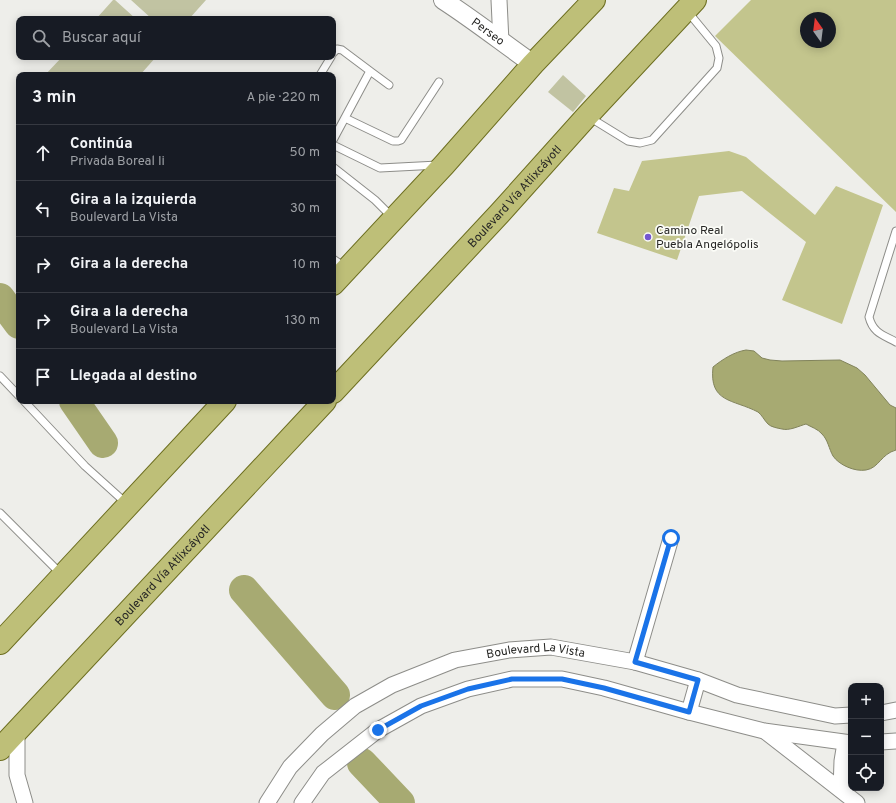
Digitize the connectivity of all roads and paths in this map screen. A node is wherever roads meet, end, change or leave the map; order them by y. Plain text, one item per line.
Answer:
1 (443, 0) edge
2 (499, 0) edge
3 (594, 0) edge
4 (691, 5) edge
5 (501, 42) junction
6 (336, 50) edge
7 (329, 60) edge
8 (534, 64) junction
9 (370, 71) junction
10 (322, 72) edge
11 (439, 82) dead end
12 (389, 85) dead end
13 (587, 116) junction
14 (345, 118) junction
15 (336, 134) edge
16 (336, 146) edge
17 (444, 165) junction
18 (336, 169) edge
19 (394, 219) junction
20 (896, 231) edge
21 (338, 271) edge
22 (896, 342) edge
23 (0, 376) edge
24 (336, 389) edge
25 (16, 393) edge
26 (27, 404) edge
27 (222, 404) edge
28 (321, 404) edge
29 (128, 505) junction
30 (0, 513) edge
31 (671, 538) dead end
32 (62, 576) junction
33 (0, 643) edge
34 (635, 662) junction
35 (698, 680) junction
36 (896, 710) edge
37 (689, 712) junction
38 (884, 712) edge
39 (848, 715) edge
40 (16, 731) junction
41 (764, 731) junction
42 (896, 741) edge
43 (884, 742) edge
44 (848, 743) edge
45 (0, 749) edge
46 (841, 790) junction
47 (24, 803) edge
48 (267, 803) edge
49 (302, 803) edge
50 (857, 803) edge

1 - 5 street, Perseo
2 - 5 street
3 - 8 main road
4 - 13 main road, Boulevard Vía Atlixcáyotl
4 - 13 lane
5 - 8 street, Perseo
6 - 9 lane
7 - 10 lane
8 - 17 main road
9 - 12 lane
9 - 14 lane
11 - 14 lane
13 - 24 main road, Boulevard Vía Atlixcáyotl
14 - 15 lane
16 - 17 lane
17 - 19 main road
18 - 19 lane
19 - 21 main road
20 - 22 lane
23 - 25 lane
26 - 29 lane
27 - 29 main road
28 - 40 main road, Boulevard Vía Atlixcáyotl
29 - 32 main road
30 - 32 lane
31 - 34 street
32 - 33 main road
34 - 35 street, Boulevard La Vista
34 - 48 street, Boulevard La Vista
35 - 37 street
35 - 39 street, Boulevard La Vista
36 - 38 street
37 - 41 street, Boulevard La Vista
37 - 49 street, Boulevard La Vista
40 - 45 main road, Boulevard Vía Atlixcáyotl
40 - 47 street
41 - 44 street, Boulevard La Vista
41 - 46 street
42 - 43 street
44 - 46 street
46 - 50 street

